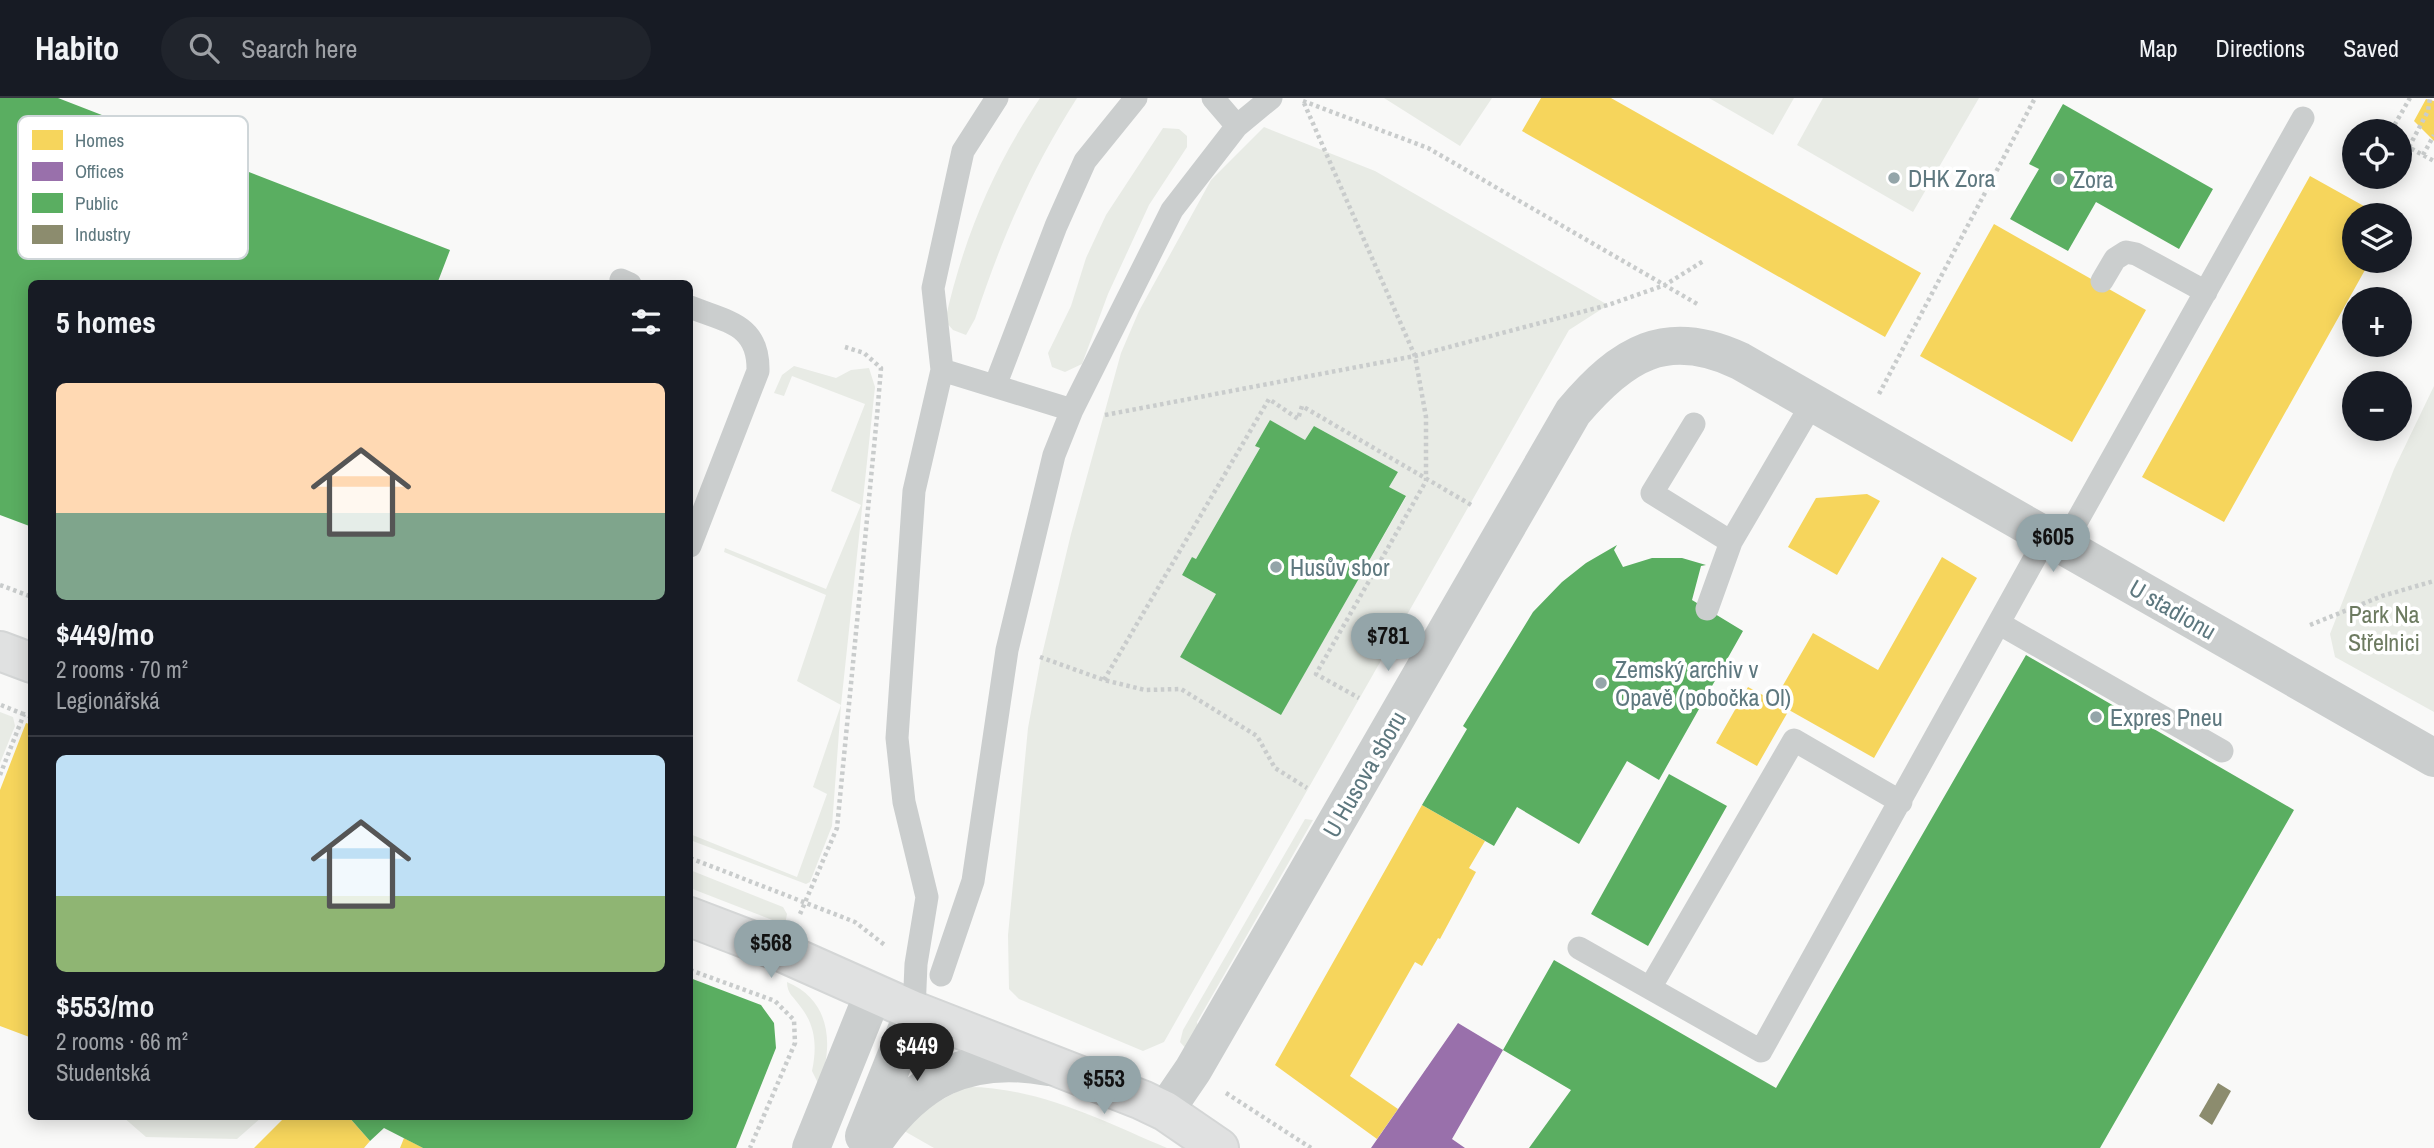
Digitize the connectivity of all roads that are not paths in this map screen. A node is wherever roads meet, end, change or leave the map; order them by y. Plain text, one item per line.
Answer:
1 (997, 98) edge
2 (1136, 98) edge
3 (1213, 98) edge
4 (1270, 98) edge
5 (2303, 118) dead end
6 (1237, 126) junction
7 (2102, 281) dead end
8 (2206, 292) junction
9 (693, 308) edge
10 (1690, 344) joint
11 (942, 370) junction
12 (995, 386) junction
13 (1813, 402) junction
14 (1073, 410) junction
15 (1694, 424) dead end
16 (693, 539) edge
17 (2055, 541) junction
18 (1731, 542) junction
19 (1707, 609) dead end
20 (2000, 624) junction
21 (0, 651) edge
22 (28, 662) edge
23 (2222, 751) dead end
24 (2434, 758) edge
25 (1901, 802) junction
26 (693, 918) edge
27 (1579, 948) dead end
28 (941, 975) dead end
29 (1650, 988) junction
30 (873, 994) junction
31 (914, 1011) junction
32 (1063, 1069) junction
33 (1166, 1111) junction
34 (811, 1148) edge
35 (861, 1148) edge
36 (870, 1148) edge
37 (1219, 1148) edge

1 - 11 lane
2 - 12 lane
3 - 6 lane
4 - 6 lane
5 - 8 lane
6 - 14 lane
7 - 8 lane
8 - 17 lane
9 - 16 lane
10 - 13 street, U stadionu
10 - 33 street, U Husova sboru
11 - 12 lane
11 - 31 lane
12 - 14 lane
13 - 17 street, U stadionu
13 - 18 lane
14 - 28 lane
15 - 18 lane
17 - 20 lane
17 - 24 street, U stadionu
18 - 19 lane
20 - 23 lane
20 - 25 lane
21 - 22 main road
25 - 29 lane
25 - 29 lane
26 - 30 main road
27 - 29 lane
30 - 31 main road
30 - 34 street
31 - 32 main road
31 - 35 street
32 - 33 main road
32 - 36 street
33 - 37 main road

